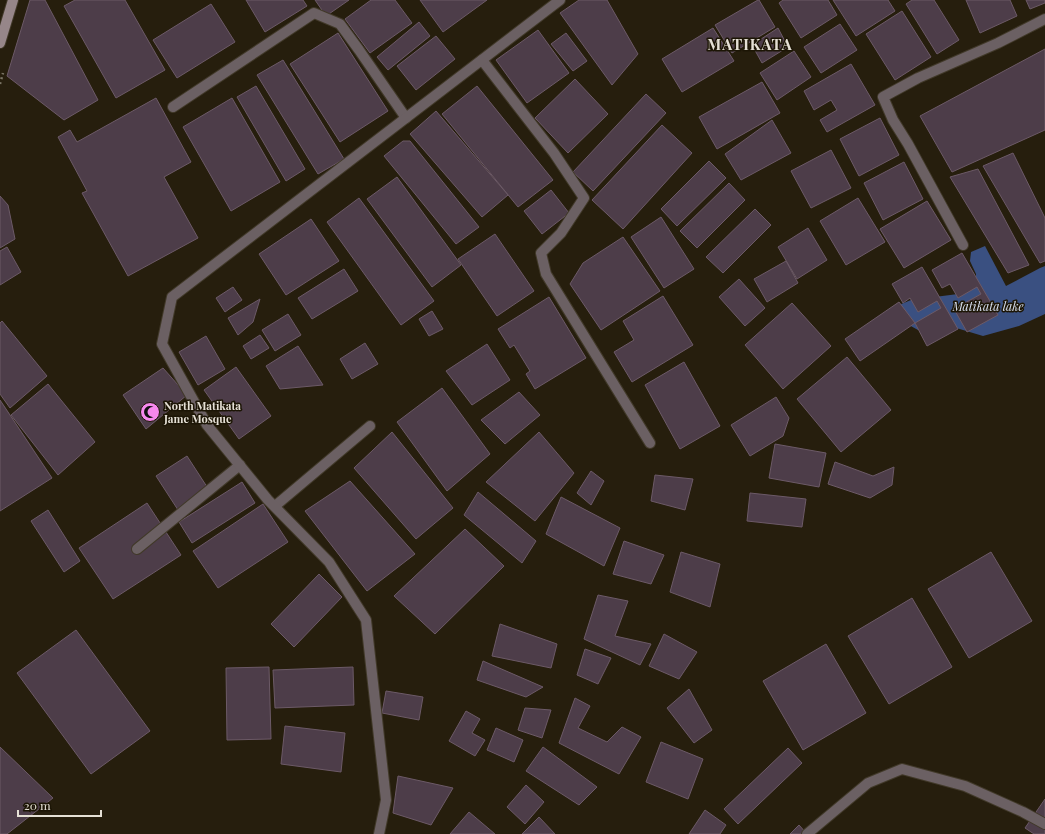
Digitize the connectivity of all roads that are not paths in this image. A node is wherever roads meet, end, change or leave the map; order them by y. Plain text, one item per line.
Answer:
1 (13, 0) edge
2 (560, 0) edge
3 (1045, 19) edge
4 (0, 43) edge
5 (482, 60) junction
6 (173, 107) dead end
7 (406, 118) junction
8 (963, 245) dead end
9 (370, 426) dead end
10 (650, 443) dead end
11 (240, 464) junction
12 (275, 506) junction
13 (137, 549) dead end
14 (1045, 824) edge
15 (379, 834) edge
16 (807, 834) edge

1 - 4 main road
2 - 5 street
3 - 8 street
5 - 7 street
5 - 10 street
6 - 7 street
7 - 11 street
9 - 12 street
11 - 12 street
11 - 13 street
12 - 15 street
14 - 16 street

